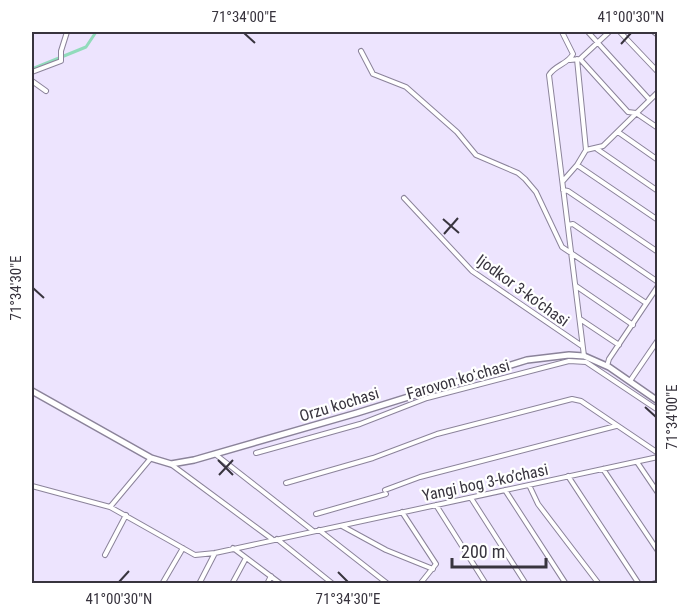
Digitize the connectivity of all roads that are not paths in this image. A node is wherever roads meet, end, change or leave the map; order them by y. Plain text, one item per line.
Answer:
1 (67, 32) edge
2 (562, 32) edge
3 (588, 32) edge
4 (609, 32) edge
5 (620, 32) edge
6 (654, 32) edge
7 (657, 35) edge
8 (598, 42) junction
9 (361, 51) dead end
10 (578, 59) junction
11 (569, 60) junction
12 (32, 72) edge
13 (657, 72) edge
14 (32, 81) edge
15 (45, 91) dead end
16 (656, 95) edge
17 (649, 99) junction
18 (636, 113) junction
19 (657, 128) edge
20 (618, 132) junction
21 (597, 149) junction
22 (586, 150) junction
23 (657, 160) edge
24 (577, 165) junction
25 (563, 181) junction
26 (563, 190) junction
27 (657, 191) edge
28 (404, 198) dead end
29 (657, 220) edge
30 (568, 225) junction
31 (657, 252) edge
32 (571, 253) junction
33 (657, 284) edge
34 (575, 286) junction
35 (646, 303) junction
36 (580, 319) junction
37 (633, 325) junction
38 (657, 340) edge
39 (619, 345) junction
40 (583, 346) junction
41 (656, 346) edge
42 (584, 356) junction
43 (607, 366) junction
44 (630, 381) junction
45 (32, 392) edge
46 (657, 401) edge
47 (657, 410) edge
48 (617, 426) junction
49 (256, 453) dead end
50 (215, 454) junction
51 (657, 455) edge
52 (151, 458) junction
53 (637, 462) junction
54 (171, 464) junction
55 (603, 469) junction
56 (568, 476) junction
57 (286, 483) dead end
58 (529, 485) junction
59 (32, 486) edge
60 (505, 490) junction
61 (657, 493) edge
62 (471, 498) junction
63 (436, 505) junction
64 (110, 507) junction
65 (402, 512) junction
66 (316, 514) dead end
67 (126, 515) junction
68 (341, 526) junction
69 (315, 530) junction
70 (275, 539) junction
71 (183, 548) junction
72 (233, 548) junction
73 (657, 551) edge
74 (215, 553) junction
75 (105, 555) dead end
76 (246, 558) junction
77 (433, 569) junction
78 (271, 576) junction
79 (657, 582) edge
80 (162, 584) edge
81 (199, 584) edge
82 (232, 584) edge
83 (267, 584) edge
84 (281, 584) edge
85 (333, 584) edge
86 (388, 584) edge
87 (420, 584) edge
88 (486, 584) edge
89 (526, 584) edge
90 (566, 584) edge
91 (599, 584) edge
92 (639, 584) edge
93 (652, 584) edge

1 - 12 street
2 - 11 street
3 - 8 street
4 - 8 street
5 - 13 street
6 - 7 street
8 - 10 street
8 - 17 street
9 - 32 street
10 - 11 street
10 - 18 street
10 - 22 street
11 - 25 street
14 - 15 street
16 - 17 street
17 - 18 street
18 - 19 street
18 - 20 street
20 - 21 street
20 - 23 street
21 - 22 street
21 - 27 street
22 - 24 street
24 - 25 street
24 - 29 street
25 - 26 street
26 - 30 street
26 - 31 street
28 - 40 street, Ijodkor 3-koʼchasi
30 - 32 street
30 - 33 street
32 - 34 street
32 - 35 street
33 - 35 street
34 - 36 street
34 - 37 street
35 - 37 street
36 - 39 street
36 - 40 street
37 - 39 street
38 - 41 street
39 - 43 street
40 - 42 street
41 - 44 street
42 - 43 main road, Orzu kochasi
42 - 50 main road, Orzu kochasi
43 - 44 main road, Orzu kochasi
44 - 46 main road, Orzu kochasi
45 - 52 main road, Orzu kochasi
47 - 49 street, Farovon koʻchasi
48 - 51 street
48 - 57 street
48 - 66 street
50 - 54 main road, Orzu kochasi
50 - 69 street
51 - 53 street, Yangi bog 3-koʼchasi
52 - 54 main road, Orzu kochasi
52 - 64 street
53 - 55 street, Yangi bog 3-koʼchasi
53 - 61 street
54 - 70 street
55 - 56 street, Yangi bog 3-koʼchasi
55 - 73 street
56 - 58 street, Yangi bog 3-koʼchasi
56 - 92 street
58 - 60 street, Yangi bog 3-koʼchasi
58 - 91 street
59 - 64 street
60 - 62 street, Yangi bog 3-koʼchasi
60 - 90 street
62 - 63 street, Yangi bog 3-koʼchasi
62 - 89 street
63 - 65 street, Yangi bog 3-koʼchasi
63 - 88 street
64 - 67 street
65 - 68 street, Yangi bog 3-koʼchasi
65 - 77 street
67 - 71 street
67 - 75 street
68 - 69 street, Yangi bog 3-koʼchasi
68 - 77 street
69 - 70 street, Yangi bog 3-koʼchasi
69 - 86 street
70 - 72 street, Yangi bog 3-koʼchasi
70 - 85 street
71 - 74 street
71 - 80 street
72 - 74 street, Yangi bog 3-koʼchasi
72 - 76 street
74 - 81 street
76 - 78 street
76 - 82 street
77 - 87 street
78 - 83 street
78 - 84 street
79 - 93 street

